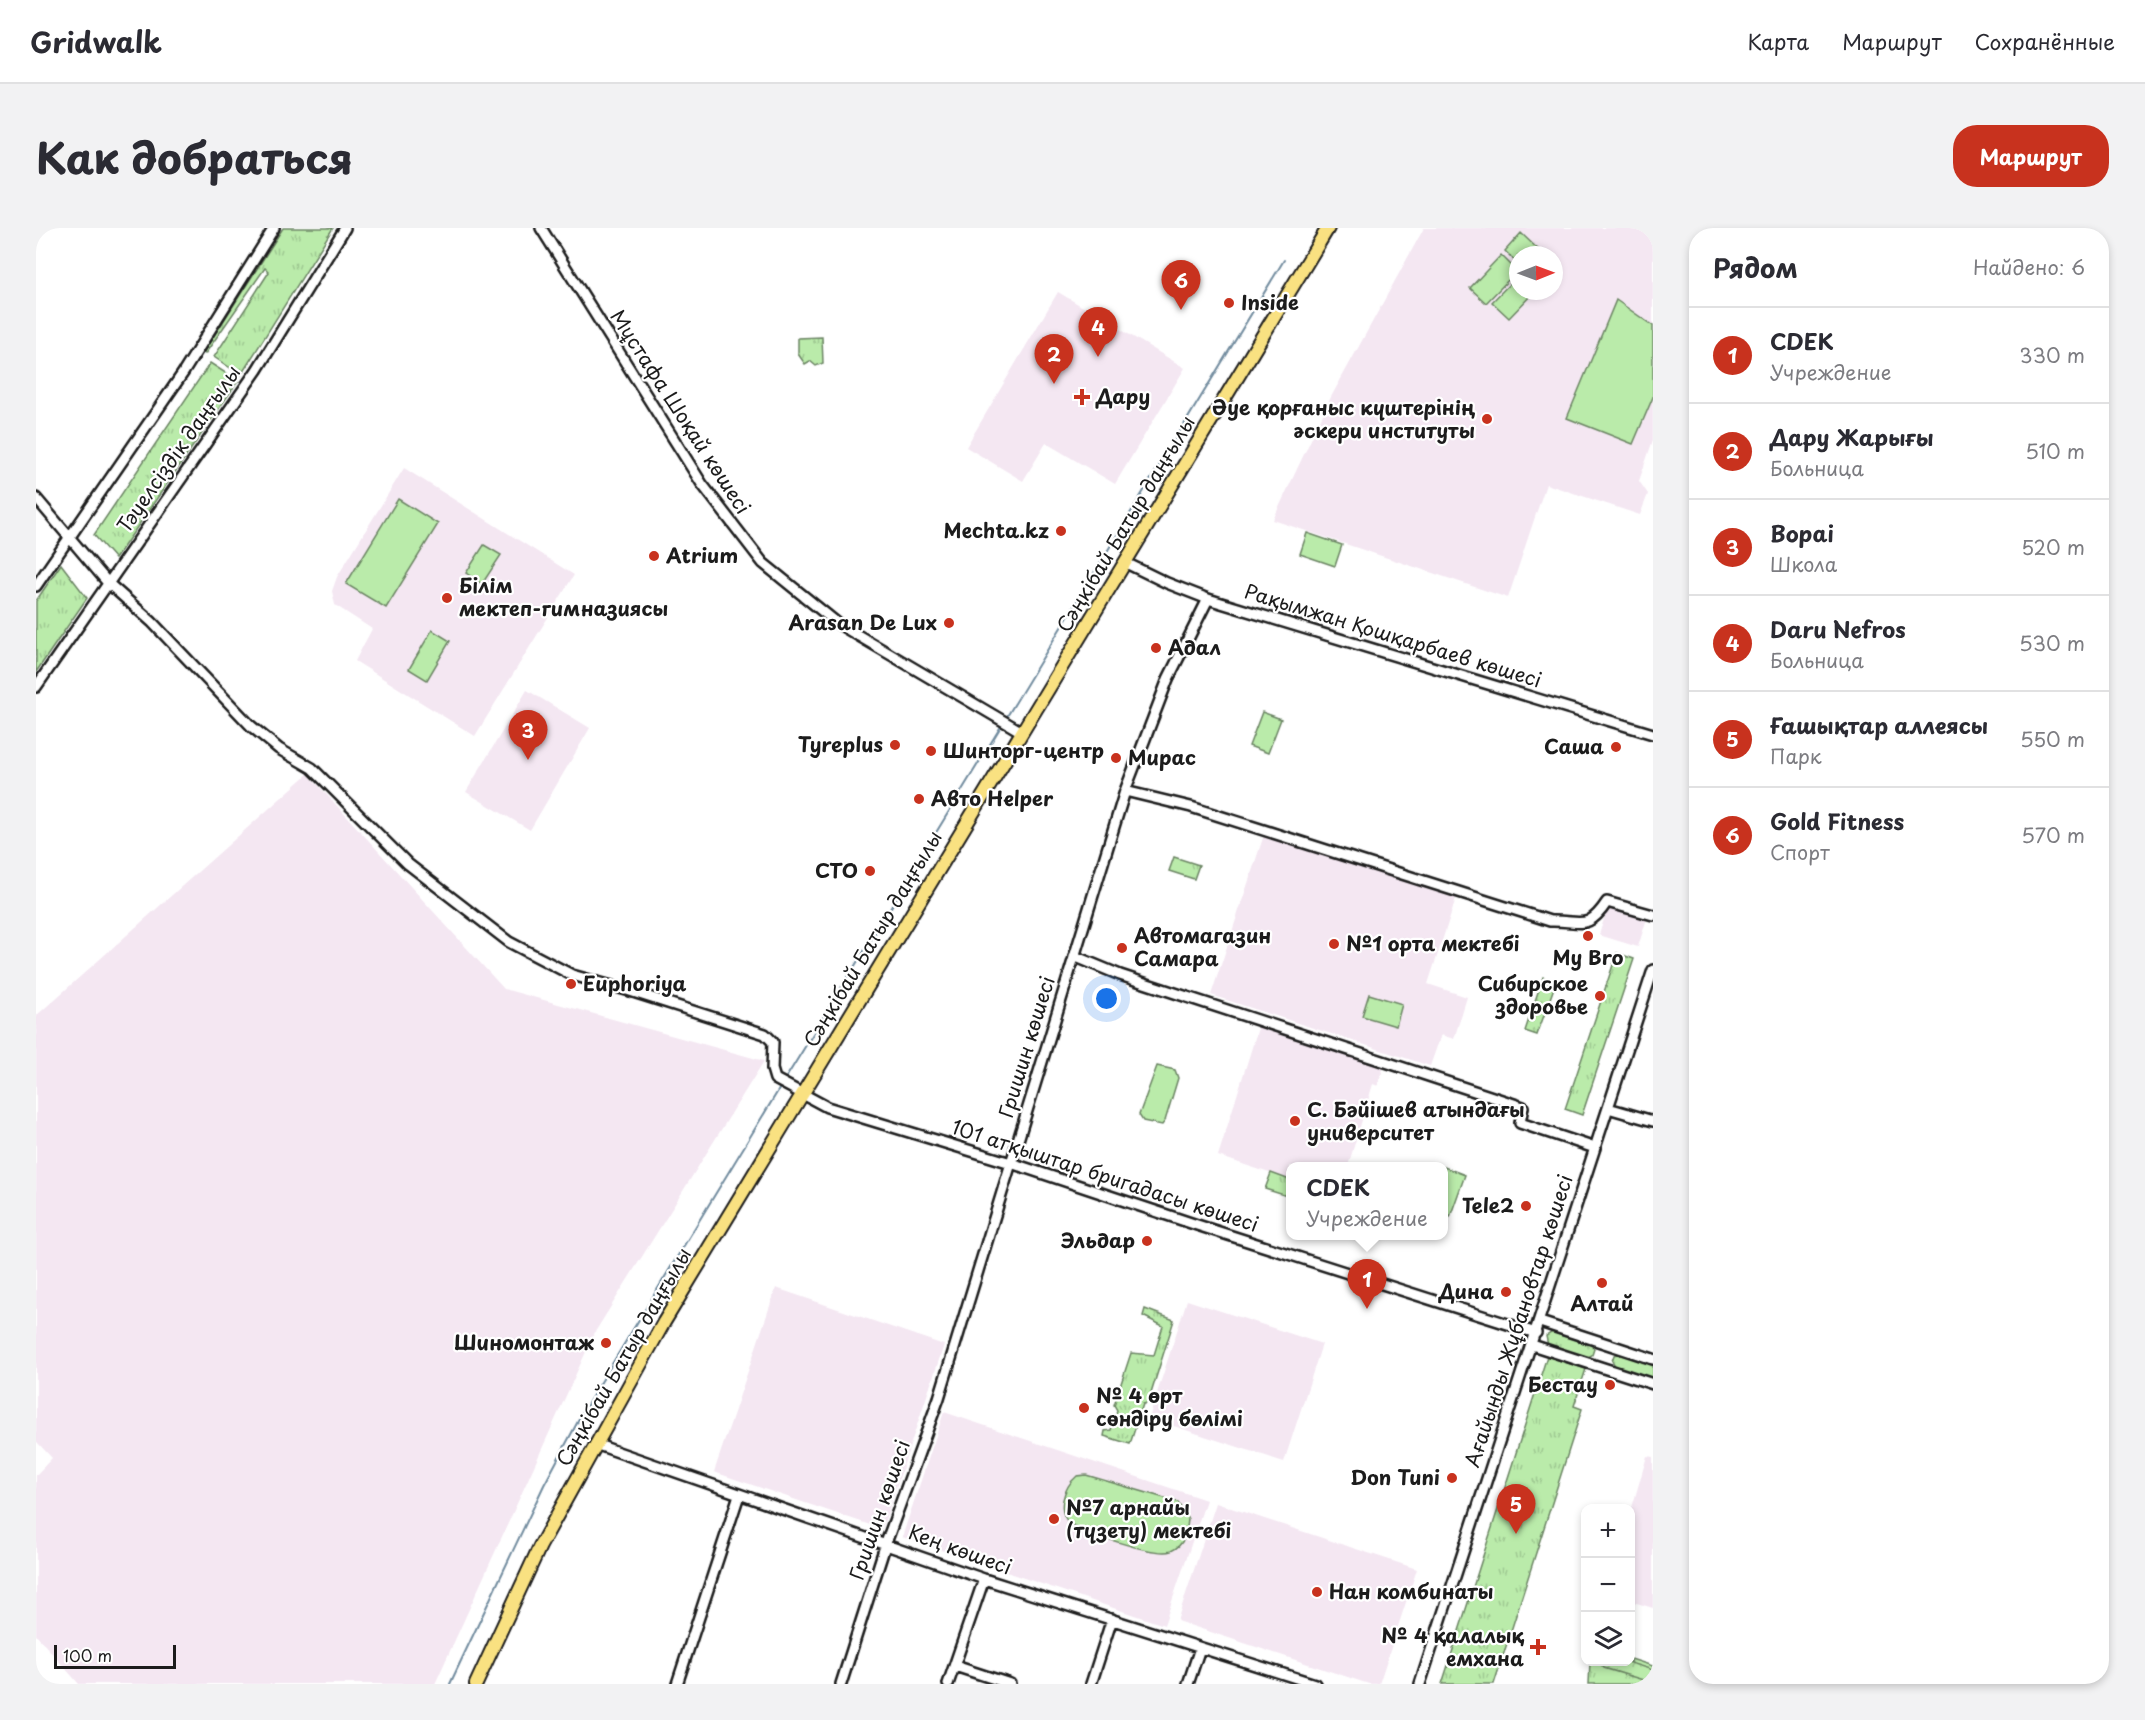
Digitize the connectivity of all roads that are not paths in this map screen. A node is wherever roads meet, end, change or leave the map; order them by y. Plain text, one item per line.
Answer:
1 (274, 228) edge
2 (345, 228) edge
3 (541, 228) edge
4 (1328, 228) edge
5 (36, 498) edge
6 (69, 537) junction
7 (1126, 562) junction
8 (108, 584) junction
9 (36, 586) edge
10 (1208, 599) junction
11 (36, 687) edge
12 (1022, 732) junction
13 (1653, 734) edge
14 (1125, 791) junction
15 (1653, 915) edge
16 (1074, 956) junction
17 (1653, 970) edge
18 (795, 1092) junction
19 (1608, 1108) junction
20 (1653, 1121) edge
21 (1595, 1148) junction
22 (1011, 1163) junction
23 (1540, 1322) junction
24 (1536, 1333) junction
25 (1532, 1345) junction
26 (1653, 1359) edge
27 (1653, 1384) edge
28 (595, 1444) junction
29 (739, 1495) junction
30 (886, 1543) junction
31 (984, 1579) junction
32 (1112, 1619) junction
33 (1200, 1648) junction
34 (955, 1666) junction
35 (1283, 1679) edge
36 (476, 1684) edge
37 (677, 1684) edge
38 (841, 1684) edge
39 (948, 1684) edge
40 (1010, 1684) edge
41 (1091, 1684) edge
42 (1188, 1684) edge
43 (1315, 1684) edge
44 (1420, 1684) edge

1 - 6 street, Тәуелсіздік даңғылы
2 - 8 street, Тәуелсіздік даңғылы
3 - 12 street, Мұстафа Шоқай көшесі
4 - 7 main road, Сәңкібай Батыр даңғылы
5 - 6 street
6 - 8 street
6 - 9 street, Тәуелсіздік даңғылы
7 - 10 street, Рақымжан Қошқарбаев көшесі
7 - 12 main road, Сәңкібай Батыр даңғылы
8 - 11 street, Тәуелсіздік даңғылы
8 - 18 street, 101 атқыштар бригадасы көшесі
10 - 13 street, Рақымжан Қошқарбаев көшесі
10 - 14 street, Гришин көшесі
12 - 18 main road, Сәңкібай Батыр даңғылы
14 - 15 street
14 - 16 street, Гришин көшесі
16 - 21 street
16 - 22 street, Гришин көшесі
17 - 19 street, Ағайынды Жұбановтар көшесі
18 - 22 street, 101 атқыштар бригадасы көшесі
18 - 28 main road, Сәңкібай Батыр даңғылы
19 - 20 street
19 - 21 street, Ағайынды Жұбановтар көшесі
21 - 23 street, Ағайынды Жұбановтар көшесі
22 - 24 street, 101 атқыштар бригадасы көшесі
22 - 30 street, Гришин көшесі
23 - 24 street, Ағайынды Жұбановтар көшесі
23 - 26 street
24 - 25 street, Ағайынды Жұбановтар көшесі
25 - 27 street
25 - 44 street, Ағайынды Жұбановтар көшесі
28 - 29 street, Кең көшесі
28 - 36 main road, Сәңкібай Батыр даңғылы
29 - 30 street, Кең көшесі
29 - 37 street
30 - 31 street, Кең көшесі
30 - 38 street, Гришин көшесі
31 - 32 street, Кең көшесі
31 - 34 street
32 - 33 street, Кең көшесі
32 - 41 street
33 - 35 street, Кең көшесі
33 - 42 street
34 - 39 street
34 - 40 street
35 - 43 street, Кең көшесі

